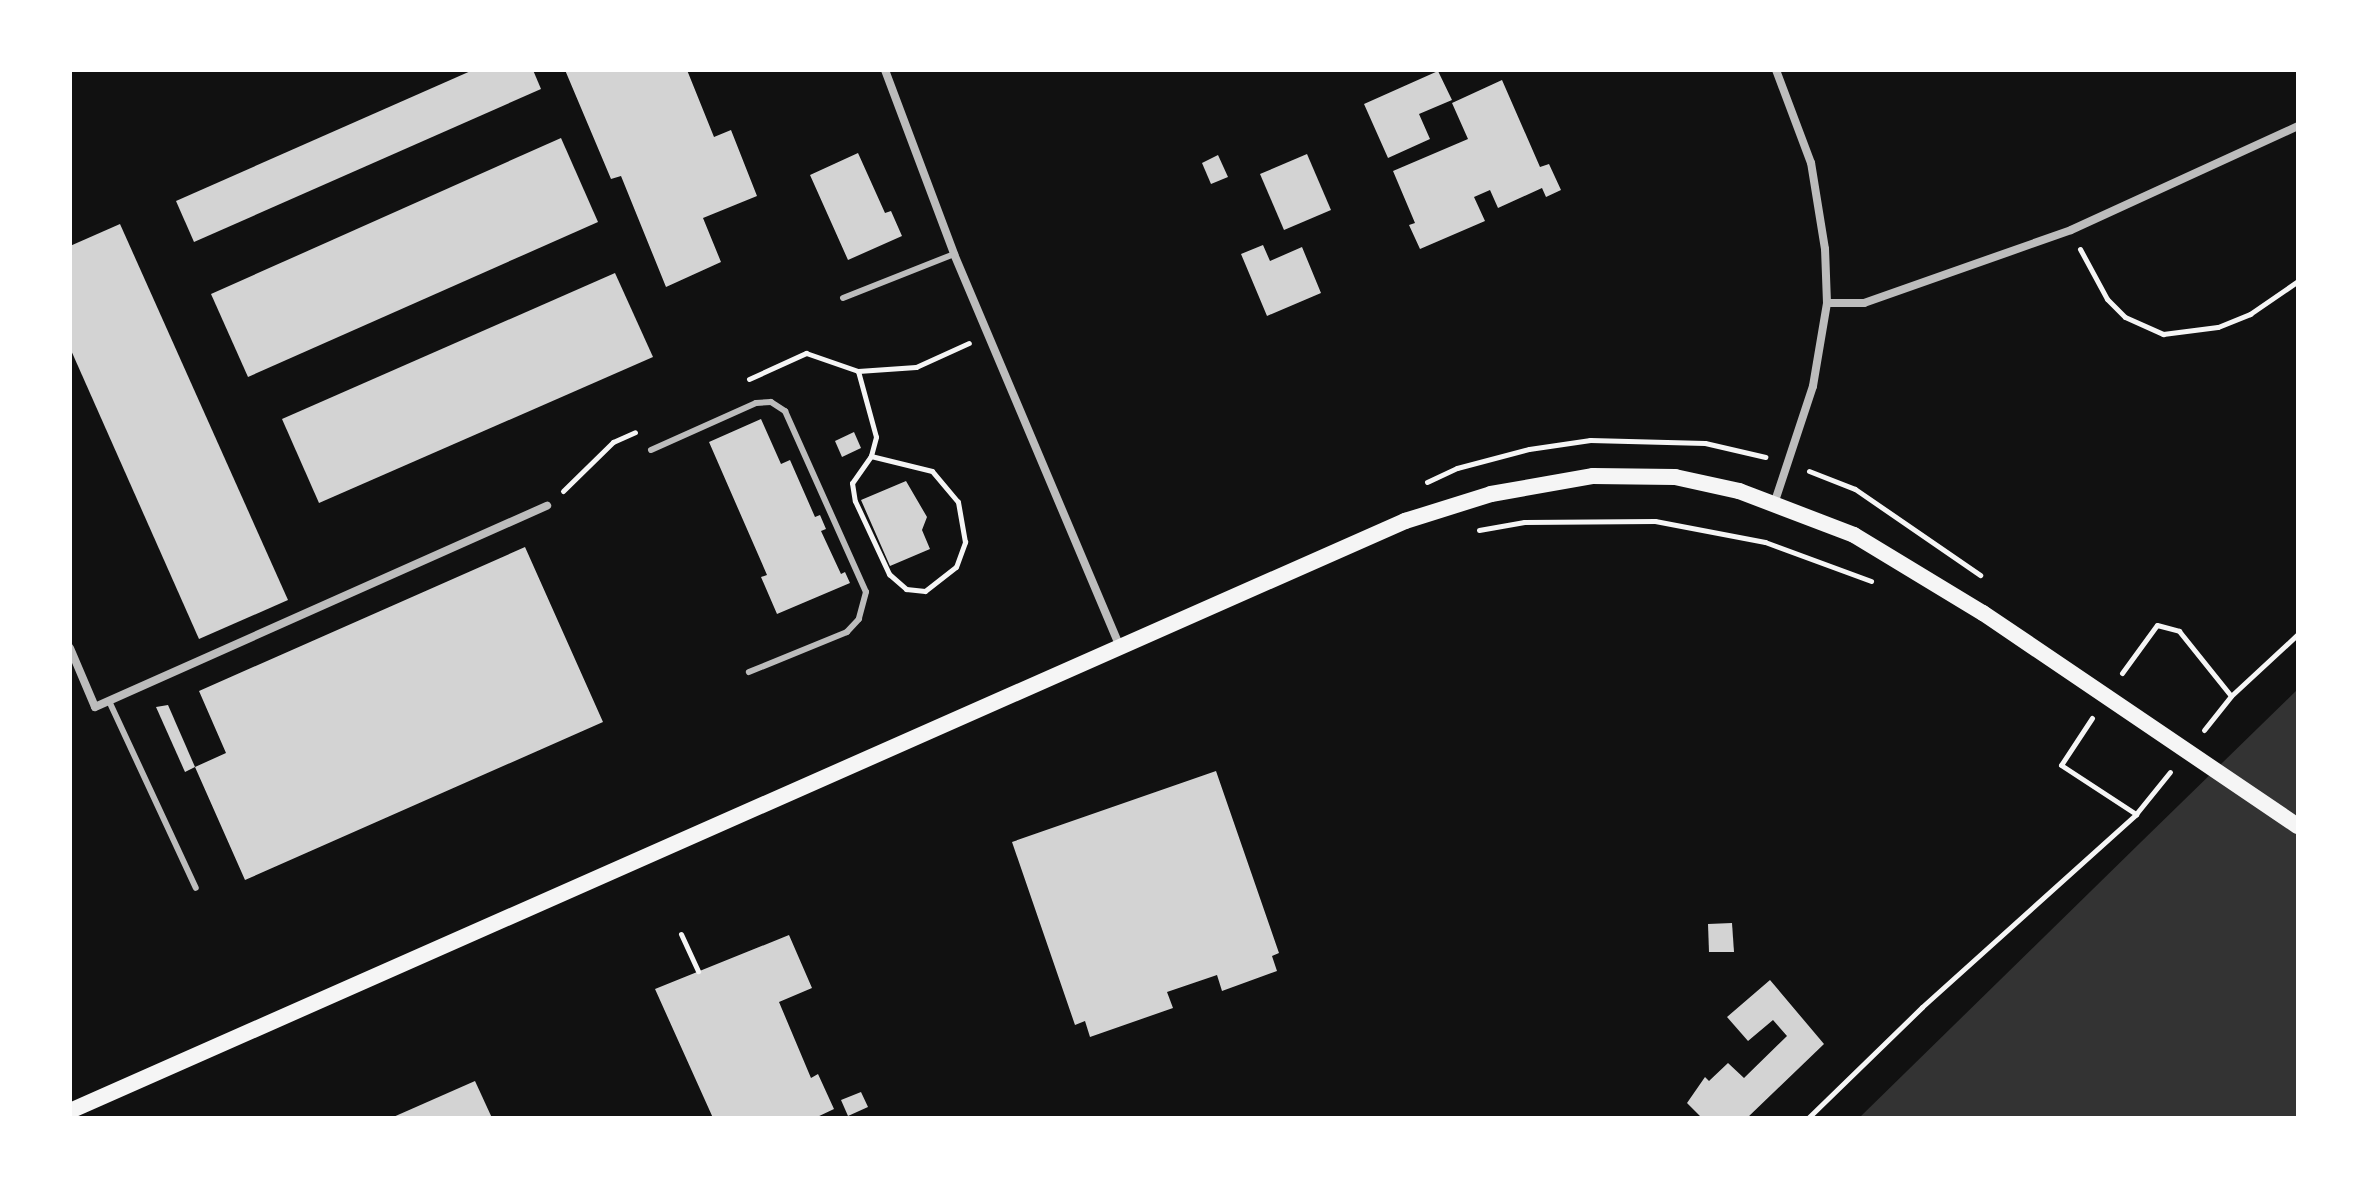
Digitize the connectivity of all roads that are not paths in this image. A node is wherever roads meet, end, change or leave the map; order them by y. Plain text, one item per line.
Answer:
1 (885, 70) edge
2 (1776, 70) edge
3 (2298, 126) edge
4 (954, 254) junction
5 (843, 298) dead end
6 (1827, 303) junction
7 (651, 450) dead end
8 (1775, 501) junction
9 (547, 506) road end
10 (1119, 644) junction
11 (70, 648) edge
12 (749, 672) dead end
13 (109, 701) junction
14 (2298, 826) edge
15 (196, 888) dead end
16 (70, 1111) edge

1 - 4 street
2 - 6 street
3 - 6 street
4 - 5 lane
4 - 10 street
6 - 8 street
7 - 12 lane
8 - 10 main road
8 - 14 main road
9 - 13 street
10 - 16 main road
11 - 13 street
13 - 15 lane

